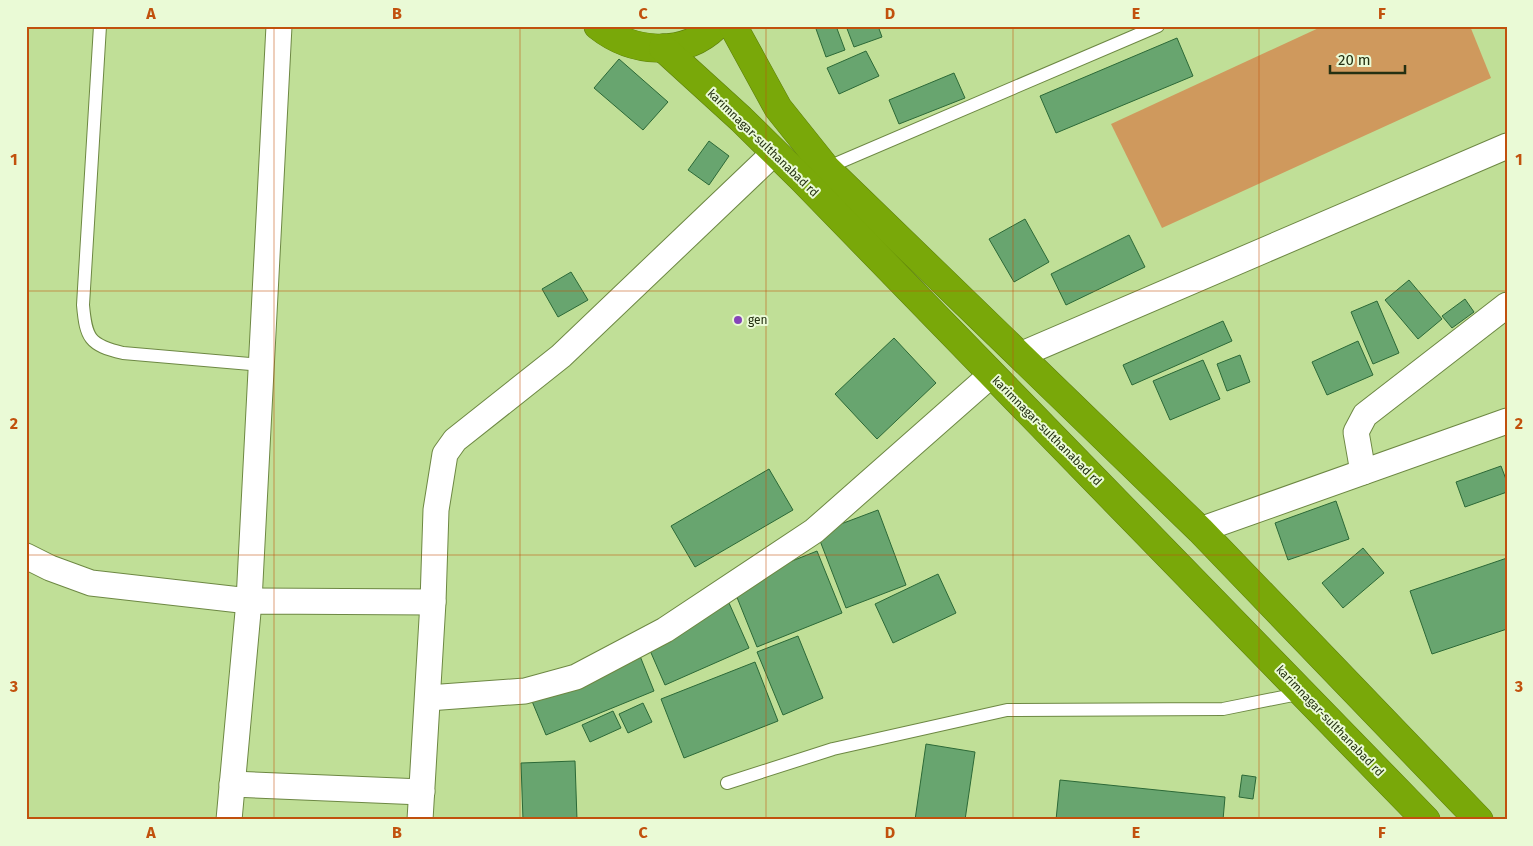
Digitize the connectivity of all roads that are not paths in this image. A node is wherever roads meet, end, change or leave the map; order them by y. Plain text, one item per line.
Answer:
1 (100, 26) edge
2 (279, 26) edge
3 (598, 26) edge
4 (716, 26) edge
5 (733, 26) edge
6 (1158, 26) edge
7 (663, 48) junction
8 (1507, 146) edge
9 (775, 152) junction
10 (826, 168) junction
11 (1507, 305) edge
12 (1020, 355) junction
13 (262, 364) junction
14 (991, 375) junction
15 (1507, 422) edge
16 (1363, 472) junction
17 (1200, 530) junction
18 (26, 556) edge
19 (249, 601) junction
20 (433, 602) junction
21 (1303, 693) junction
22 (428, 698) junction
23 (727, 783) dead end
24 (232, 784) junction
25 (422, 792) junction
26 (229, 820) edge
27 (420, 820) edge
28 (1426, 820) edge
29 (1480, 820) edge

1 - 13 lane
2 - 13 street
3 - 7 highway
4 - 7 highway
5 - 10 highway
6 - 10 lane
7 - 9 highway, karimnagar-sulthanabad rd
8 - 12 street
9 - 14 highway, karimnagar-sulthanabad rd
9 - 20 street
10 - 12 highway
11 - 16 street
12 - 17 highway
13 - 19 street
14 - 21 highway, karimnagar-sulthanabad rd
14 - 22 street
15 - 16 street
16 - 17 street
17 - 29 highway
18 - 19 street
19 - 20 street
19 - 24 street
20 - 22 street
21 - 23 lane
21 - 28 highway, karimnagar-sulthanabad rd
22 - 25 street
24 - 25 street
24 - 26 street
25 - 27 street

